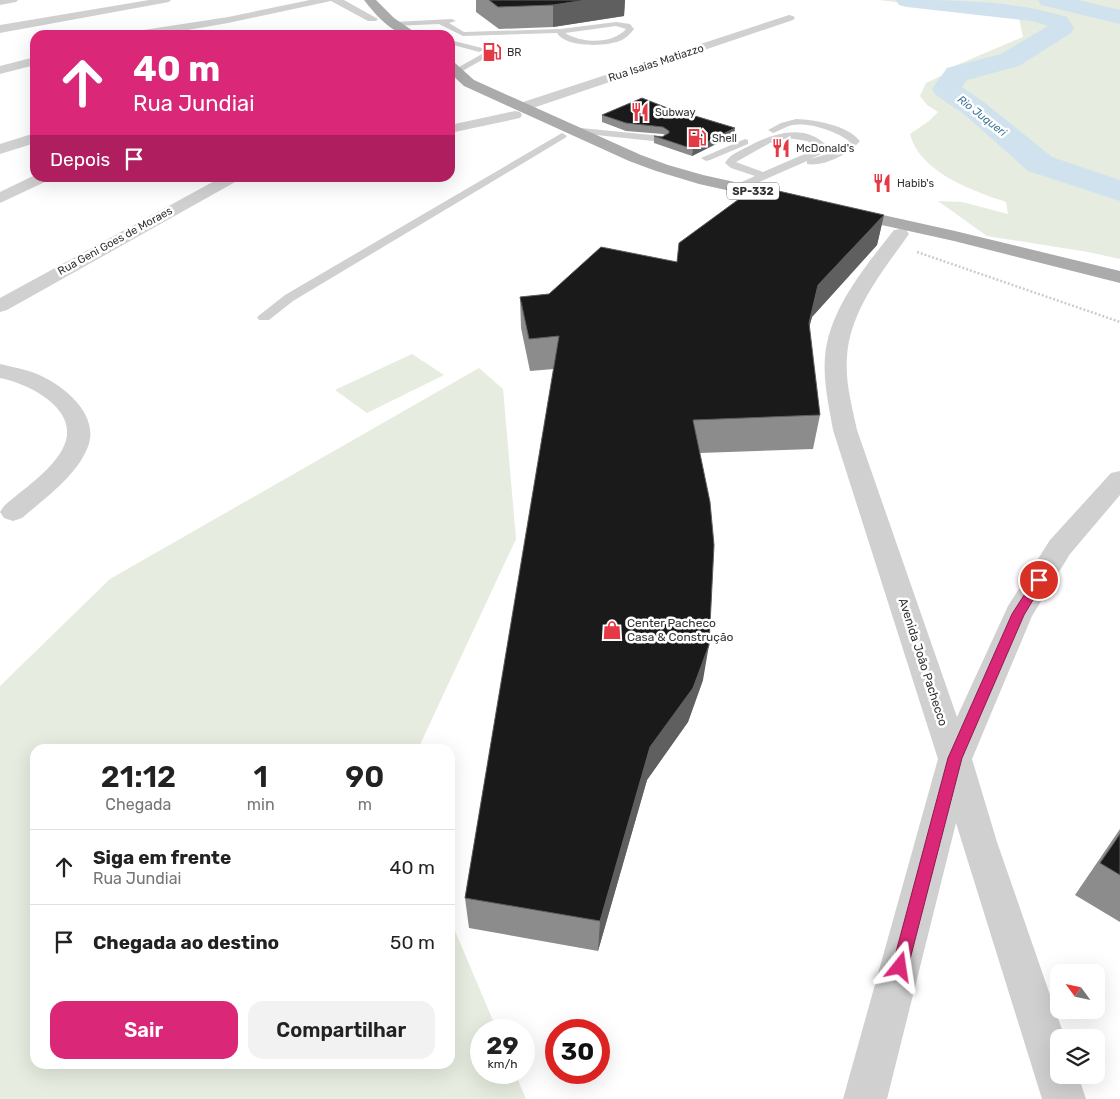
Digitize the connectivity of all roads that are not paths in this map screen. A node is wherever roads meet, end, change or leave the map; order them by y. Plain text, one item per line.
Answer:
1 (12, 0) edge
2 (326, 0) edge
3 (336, 0) edge
4 (356, 0) edge
5 (370, 0) edge
6 (0, 2) edge
7 (166, 2) edge
8 (73, 4) dead end
9 (93, 14) junction
10 (789, 18) dead end
11 (372, 19) junction
12 (460, 20) dead end
13 (441, 22) junction
14 (394, 24) junction
15 (468, 25) dead end
16 (0, 29) edge
17 (167, 30) edge
18 (380, 30) dead end
19 (404, 30) edge
20 (453, 30) edge
21 (455, 31) edge
22 (560, 31) junction
23 (541, 32) junction
24 (478, 34) junction
25 (455, 42) edge
26 (455, 44) edge
27 (30, 62) edge
28 (0, 70) edge
29 (455, 72) edge
30 (455, 76) edge
31 (518, 111) junction
32 (455, 128) edge
33 (566, 133) junction
34 (30, 140) edge
35 (662, 140) edge
36 (0, 150) edge
37 (799, 161) junction
38 (764, 176) junction
39 (30, 178) edge
40 (699, 179) junction
41 (33, 182) edge
42 (224, 182) edge
43 (0, 187) edge
44 (736, 188) junction
45 (0, 198) edge
46 (897, 239) junction
47 (1074, 266) junction
48 (1120, 277) edge
49 (0, 306) edge
50 (264, 317) dead end
51 (0, 370) edge
52 (1120, 479) edge
53 (13, 512) dead end
54 (955, 758) junction
55 (865, 1099) edge
56 (1064, 1099) edge

1 - 6 street
2 - 17 street
3 - 11 street
4 - 11 main road
5 - 14 main road
7 - 9 street
8 - 9 street
9 - 16 street
10 - 31 street, Rua Isaias Matiazzo
11 - 18 main road
12 - 13 lane
13 - 14 lane
13 - 20 lane
14 - 19 main road
15 - 24 lane
21 - 24 lane
22 - 22 lane
22 - 23 lane
23 - 24 lane
23 - 25 lane
26 - 29 lane
27 - 28 street
30 - 31 main road, SP-332
31 - 32 street, Rua Isaias Matiazzo
31 - 33 main road, SP-332
33 - 35 lane
33 - 40 main road, SP-332
33 - 44 main road, SP-332
33 - 50 lane
34 - 36 street
37 - 38 lane
37 - 38 lane
37 - 40 lane
38 - 44 lane
39 - 43 street
40 - 44 main road, SP-332
41 - 45 street
42 - 49 street, Rua Geni Goes de Moraes
46 - 47 main road
46 - 47 main road
46 - 54 street, Avenida João Pachecco
47 - 48 main road
51 - 53 street
52 - 54 street
54 - 55 street
54 - 56 street, Avenida João Pachecco

